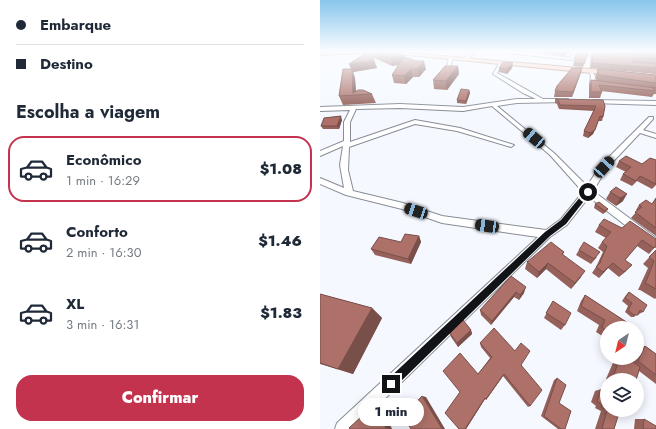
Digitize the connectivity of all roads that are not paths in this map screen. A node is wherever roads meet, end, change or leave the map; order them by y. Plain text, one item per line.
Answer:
1 (496, 71) edge
2 (591, 71) joint
3 (619, 73) edge
4 (610, 86) edge
5 (543, 100) junction
6 (571, 101) edge
7 (585, 102) edge
8 (656, 103) edge
9 (492, 104) junction
10 (355, 107) junction
11 (320, 109) edge
12 (651, 118) dead end
13 (638, 130) junction
14 (656, 136) edge
15 (346, 144) junction
16 (511, 145) dead end
17 (320, 154) edge
18 (320, 182) edge
19 (588, 192) junction
20 (349, 193) junction
21 (547, 234) junction
22 (656, 242) edge
23 (343, 429) edge

1 - 5 street
2 - 3 main road
2 - 4 street
5 - 6 street
5 - 9 street
7 - 8 street
9 - 10 street
9 - 19 street
10 - 11 street
10 - 15 street
12 - 13 street
13 - 14 street
13 - 19 street
15 - 16 street
15 - 17 street
15 - 20 street
18 - 20 street
19 - 21 street
19 - 22 street
20 - 21 street
21 - 23 street

